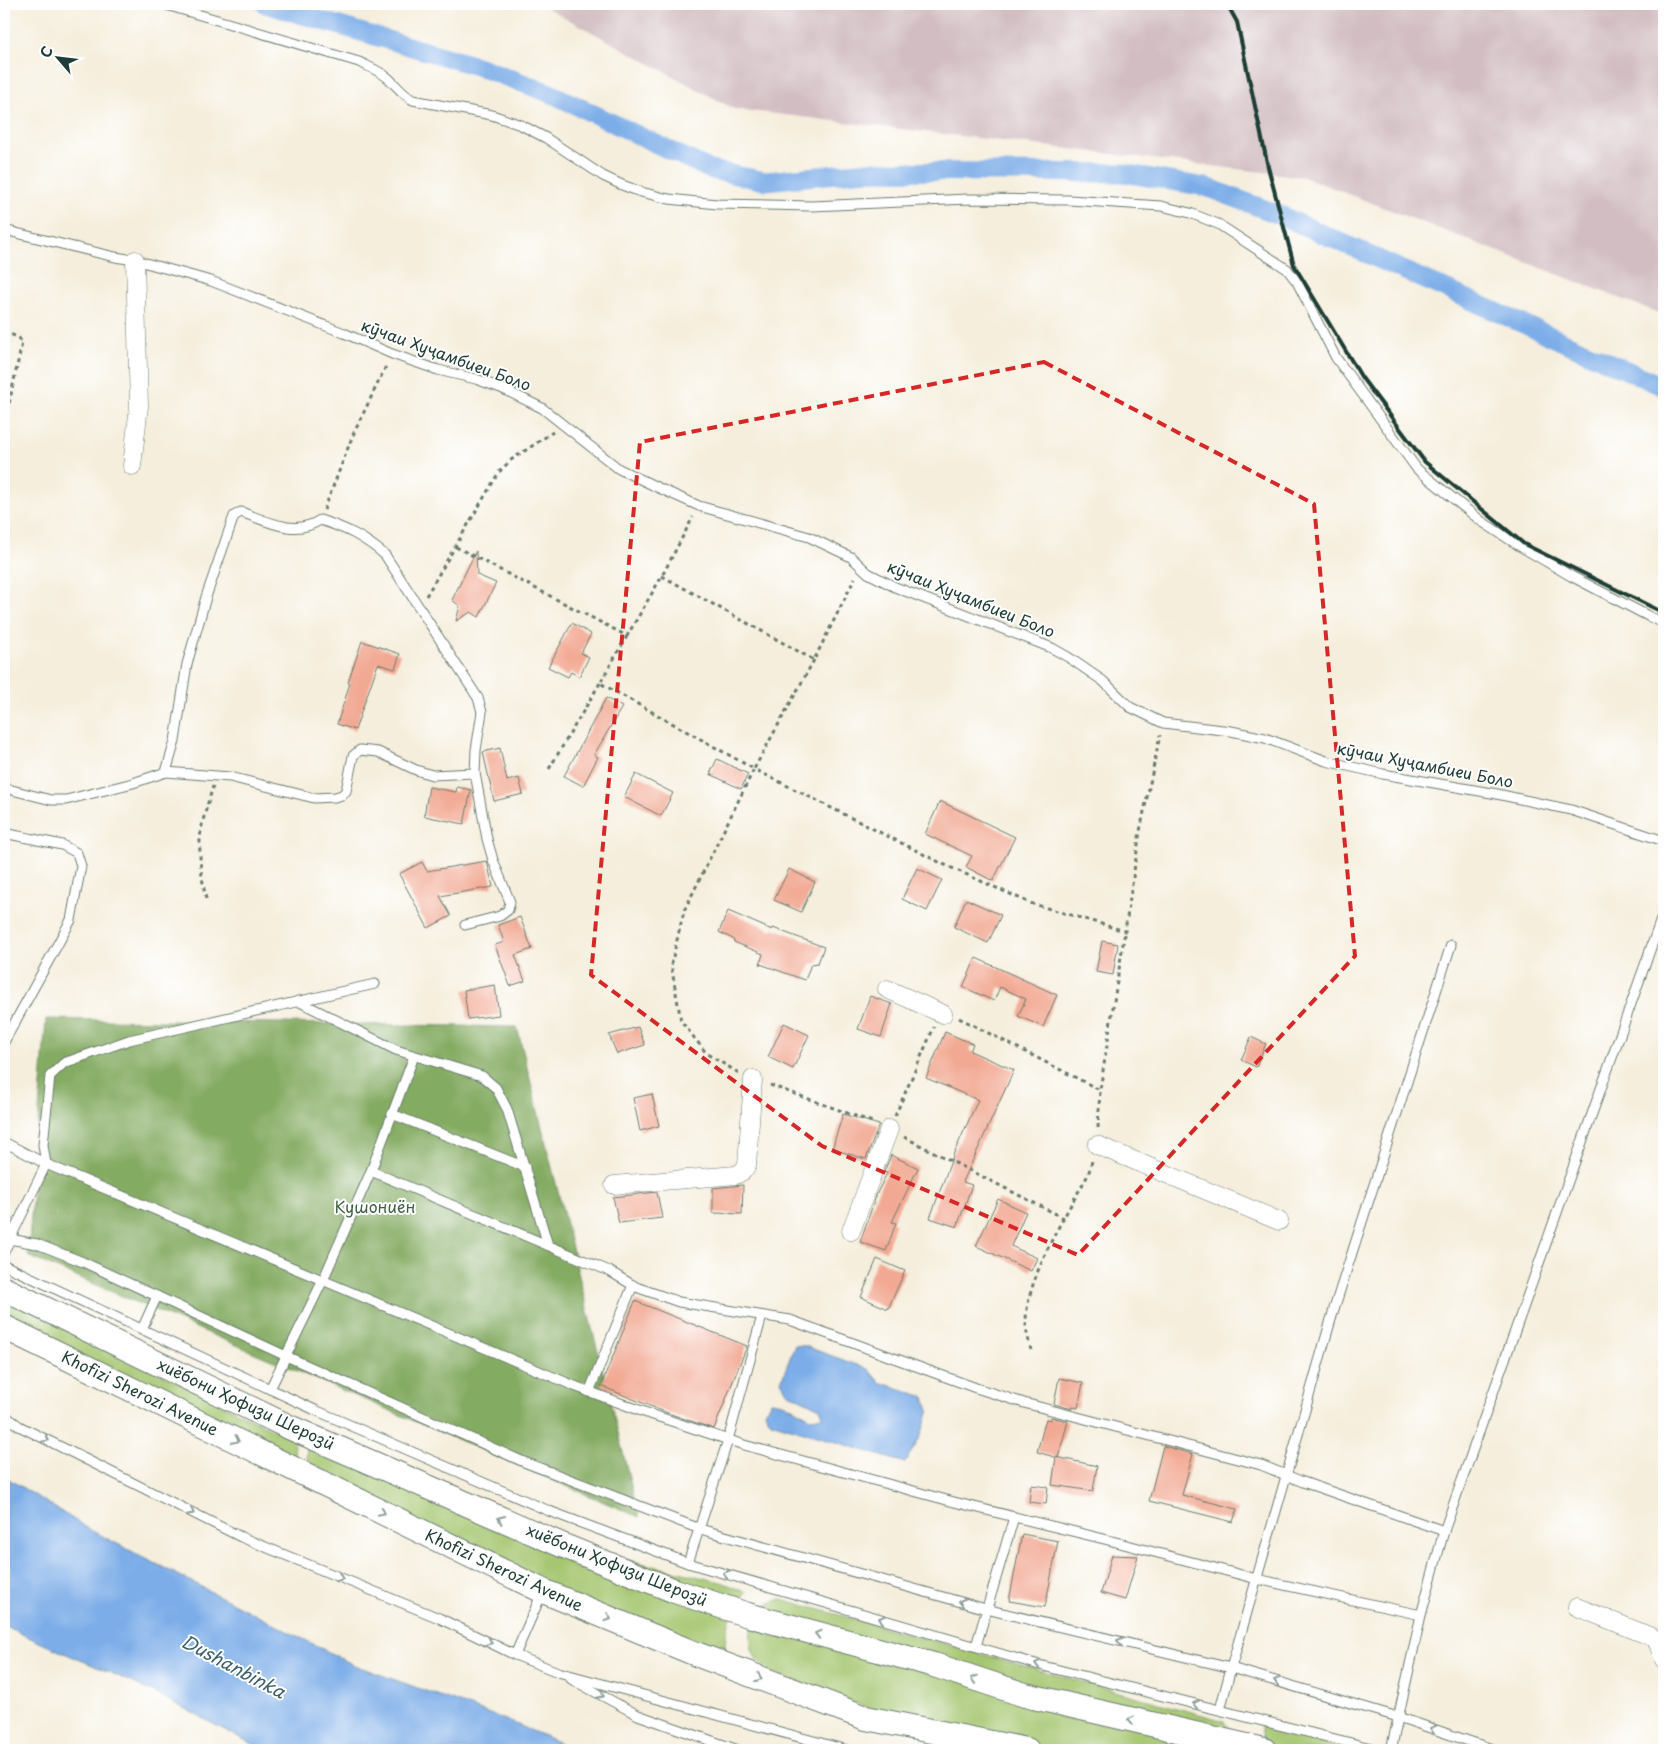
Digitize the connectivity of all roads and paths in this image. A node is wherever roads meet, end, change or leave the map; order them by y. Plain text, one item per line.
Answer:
1 (163, 4) edge
2 (4, 230) edge
3 (135, 260) junction
4 (4, 331) edge
5 (392, 354) junction
6 (564, 425) junction
7 (4, 427) edge
8 (132, 466) dead end
9 (699, 506) junction
10 (320, 520) junction
11 (456, 547) junction
12 (861, 566) junction
13 (662, 576) junction
14 (419, 607) junction
15 (1664, 623) edge
16 (627, 636) junction
17 (814, 660) junction
18 (600, 683) junction
19 (1163, 723) junction
20 (549, 768) dead end
21 (754, 769) junction
22 (166, 772) junction
23 (475, 773) junction
24 (216, 776) junction
25 (4, 788) edge
26 (4, 833) edge
27 (1664, 841) edge
28 (206, 899) dead end
29 (1664, 911) edge
30 (465, 925) dead end
31 (1451, 945) dead end
32 (375, 984) dead end
33 (887, 989) dead end
34 (298, 1001) junction
35 (943, 1014) junction
36 (4, 1042) edge
37 (414, 1056) junction
38 (753, 1079) junction
39 (1100, 1090) dead end
40 (392, 1114) junction
41 (890, 1129) junction
42 (4, 1142) edge
43 (1097, 1145) dead end
44 (46, 1164) junction
45 (525, 1167) junction
46 (371, 1171) junction
47 (614, 1185) dead end
48 (1064, 1218) dead end
49 (1279, 1221) dead end
50 (851, 1231) dead end
51 (7, 1238) edge
52 (548, 1245) junction
53 (4, 1252) edge
54 (4, 1265) edge
55 (323, 1280) junction
56 (632, 1285) junction
57 (4, 1289) edge
58 (157, 1296) junction
59 (762, 1316) junction
60 (4, 1327) edge
61 (142, 1330) junction
62 (286, 1356) junction
63 (270, 1389) junction
64 (589, 1392) junction
65 (4, 1415) edge
66 (728, 1440) junction
67 (1286, 1475) junction
68 (1014, 1517) junction
69 (700, 1529) junction
70 (1444, 1531) junction
71 (688, 1563) junction
72 (1257, 1579) junction
73 (543, 1591) junction
74 (1577, 1607) dead end
75 (986, 1609) junction
76 (1421, 1616) junction
77 (976, 1646) junction
78 (516, 1655) junction
79 (1664, 1660) edge
80 (1230, 1668) junction
81 (558, 1672) junction
82 (1220, 1710) junction
83 (1398, 1717) junction
84 (738, 1750) edge
85 (847, 1750) edge
86 (1027, 1750) edge
87 (1264, 1750) edge
88 (1379, 1750) edge
89 (1391, 1750) edge
90 (1495, 1750) edge

1 - 15 lane
2 - 3 lane, кӯчаи Хуҷамбиеи Боло
3 - 5 lane, кӯчаи Хуҷамбиеи Боло
3 - 8 street
4 - 7 path
5 - 6 lane, кӯчаи Хуҷамбиеи Боло
5 - 10 path
6 - 9 lane, кӯчаи Хуҷамбиеи Боло
6 - 11 path
9 - 12 lane, кӯчаи Хуҷамбиеи Боло
9 - 13 path
10 - 14 lane
10 - 22 lane
11 - 14 path
11 - 16 path
12 - 17 path
12 - 19 lane, кӯчаи Хуҷамбиеи Боло
13 - 16 path
13 - 17 path
14 - 23 lane
16 - 18 path
17 - 21 path
18 - 20 path
18 - 21 path
19 - 21 path
19 - 27 lane, кӯчаи Хуҷамбиеи Боло
21 - 38 path
22 - 24 lane
22 - 25 lane
23 - 24 lane
23 - 30 lane
24 - 28 path
26 - 36 lane
29 - 70 lane
31 - 67 lane
32 - 34 lane
33 - 35 street
34 - 37 lane
34 - 44 lane
35 - 39 path
35 - 41 path
37 - 40 lane
37 - 45 lane
38 - 41 path
38 - 47 street
40 - 45 lane
40 - 46 lane
41 - 48 path
41 - 50 street
42 - 44 lane
43 - 49 street
44 - 51 lane
44 - 55 lane
45 - 52 lane
46 - 52 lane
46 - 55 lane
51 - 53 lane
51 - 58 lane
52 - 56 lane
54 - 61 lane
55 - 62 lane
55 - 64 lane
56 - 59 lane
56 - 64 lane
87 -> 57 main road, хиёбони Ҳофизи Шерозӣ
58 - 61 lane
58 - 62 lane
59 - 66 lane
59 - 67 lane
60 -> 73 main road, Khofizi Sherozi Avenue
61 - 63 lane
62 - 63 lane
62 - 69 lane
63 - 71 lane
64 - 66 lane
65 -> 78 lane
66 - 68 lane
66 - 69 lane
67 - 70 lane
67 - 72 lane
68 - 72 lane
68 - 75 lane
69 - 71 lane
75 -> 69 lane
70 - 76 lane
77 -> 71 lane
72 - 76 lane
72 - 80 lane
73 - 78 lane
73 -> 86 main road, Khofizi Sherozi Avenue
74 - 79 street
75 - 77 lane
80 -> 75 lane
76 - 83 lane
82 -> 77 lane
78 - 81 lane
80 - 82 lane
83 -> 80 lane
81 -> 84 lane
81 - 85 lane
82 - 88 lane
83 - 89 lane
90 -> 83 lane

